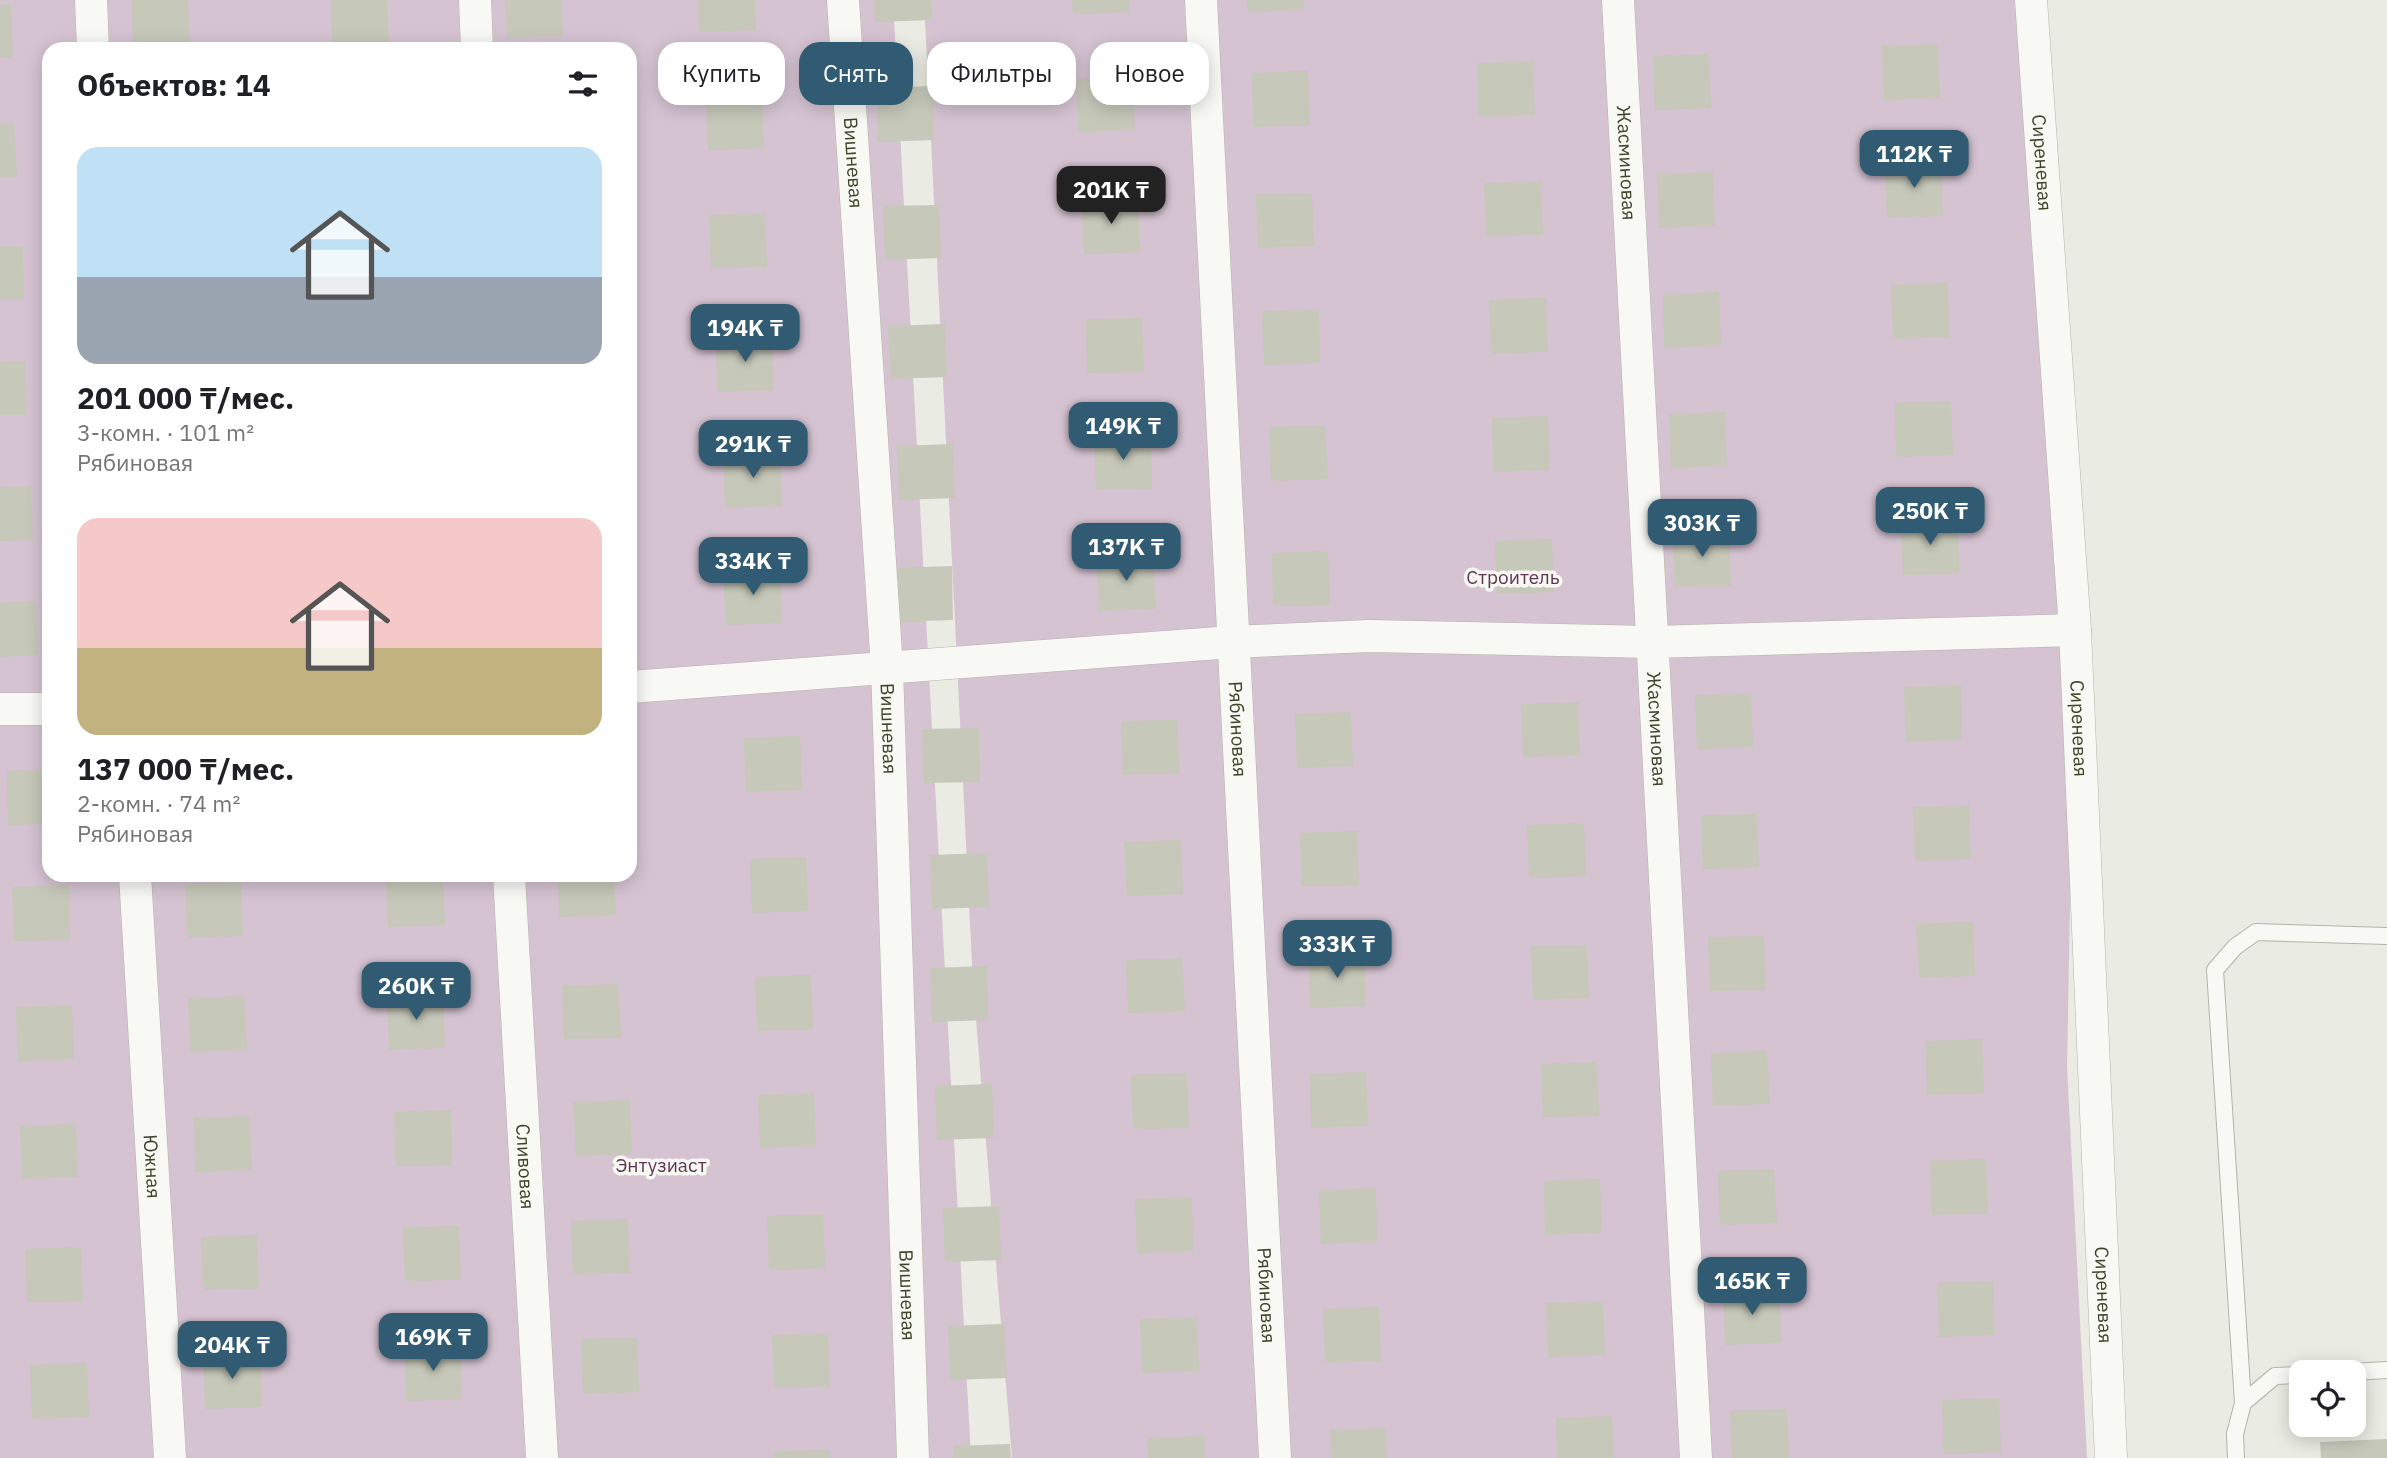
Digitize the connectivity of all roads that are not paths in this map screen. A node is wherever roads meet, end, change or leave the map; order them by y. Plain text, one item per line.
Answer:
1 (91, 0) edge
2 (475, 0) edge
3 (843, 0) edge
4 (1201, 0) edge
5 (1618, 0) edge
6 (2031, 0) edge
7 (93, 42) edge
8 (477, 42) edge
9 (2075, 630) junction
10 (1232, 642) junction
11 (1652, 642) junction
12 (887, 668) junction
13 (637, 686) edge
14 (0, 709) edge
15 (42, 709) edge
16 (135, 882) edge
17 (509, 882) edge
18 (2387, 936) edge
19 (2387, 1370) edge
20 (2366, 1371) edge
21 (2289, 1375) edge
22 (2243, 1403) junction
23 (170, 1458) edge
24 (542, 1458) edge
25 (913, 1458) edge
26 (1275, 1458) edge
27 (1696, 1458) edge
28 (2111, 1458) edge
29 (2236, 1458) edge

1 - 7 street
2 - 8 street
3 - 12 street, Вишневая
4 - 10 street, Рябиновая
5 - 11 street, Жасминовая
6 - 9 street, Сиреневая
9 - 11 street
9 - 28 street, Сиреневая
10 - 11 street
10 - 12 street
10 - 26 street, Рябиновая
11 - 27 street, Жасминовая
12 - 13 street
12 - 25 street, Вишневая
14 - 15 street
16 - 23 street, Южная
17 - 24 street, Сливовая
18 - 22 lane
19 - 20 lane
21 - 22 lane
22 - 29 lane

